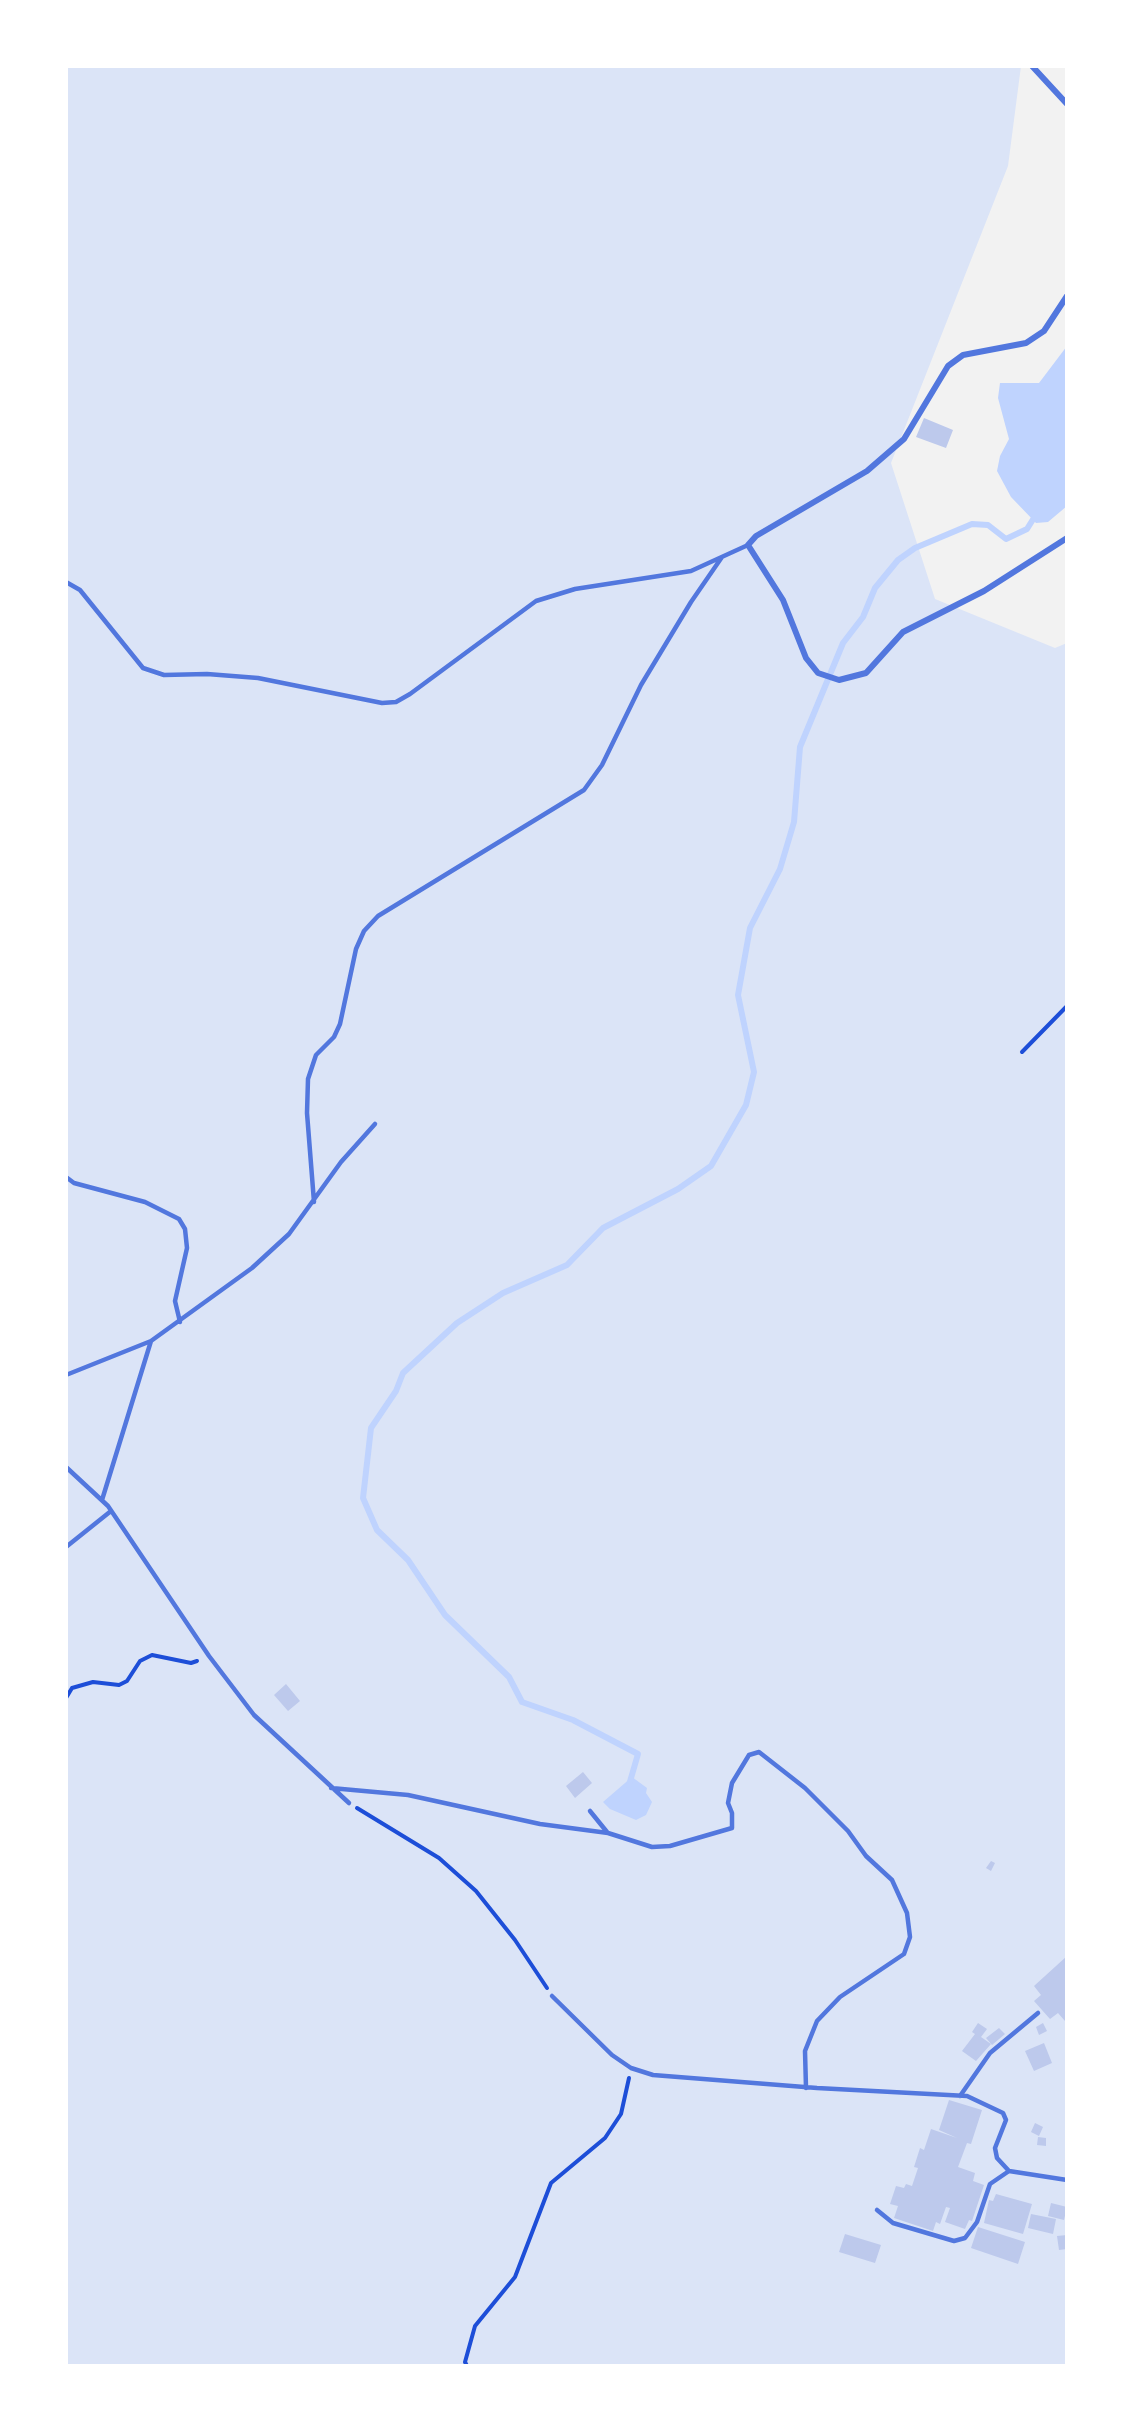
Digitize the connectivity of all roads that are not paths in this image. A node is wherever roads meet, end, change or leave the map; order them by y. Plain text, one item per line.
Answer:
1 (1032, 66) edge
2 (1067, 104) edge
3 (1067, 296) edge
4 (1067, 538) edge
5 (748, 545) junction
6 (722, 557) junction
7 (66, 582) edge
8 (375, 1124) dead end
9 (66, 1177) edge
10 (314, 1202) junction
11 (180, 1322) junction
12 (151, 1341) junction
13 (66, 1375) edge
14 (66, 1467) edge
15 (102, 1500) junction
16 (111, 1511) junction
17 (66, 1547) edge
18 (331, 1788) junction
19 (349, 1803) road end
20 (590, 1811) dead end
21 (608, 1833) junction
22 (552, 1996) road end
23 (1038, 2013) dead end
24 (806, 2088) junction
25 (960, 2096) junction
26 (1009, 2171) junction
27 (1067, 2180) edge
28 (877, 2210) dead end

1 - 2 street
3 - 5 street
4 - 5 street
5 - 6 lane
6 - 7 lane
6 - 10 lane
8 - 10 lane
9 - 11 lane
10 - 11 lane
11 - 12 lane
12 - 13 lane
12 - 15 lane
14 - 15 lane
15 - 16 lane
16 - 17 lane
16 - 18 lane
18 - 19 lane
18 - 21 lane
20 - 21 lane
21 - 24 lane
22 - 24 lane
23 - 25 lane
24 - 25 lane
25 - 26 lane
26 - 27 lane
26 - 28 lane

